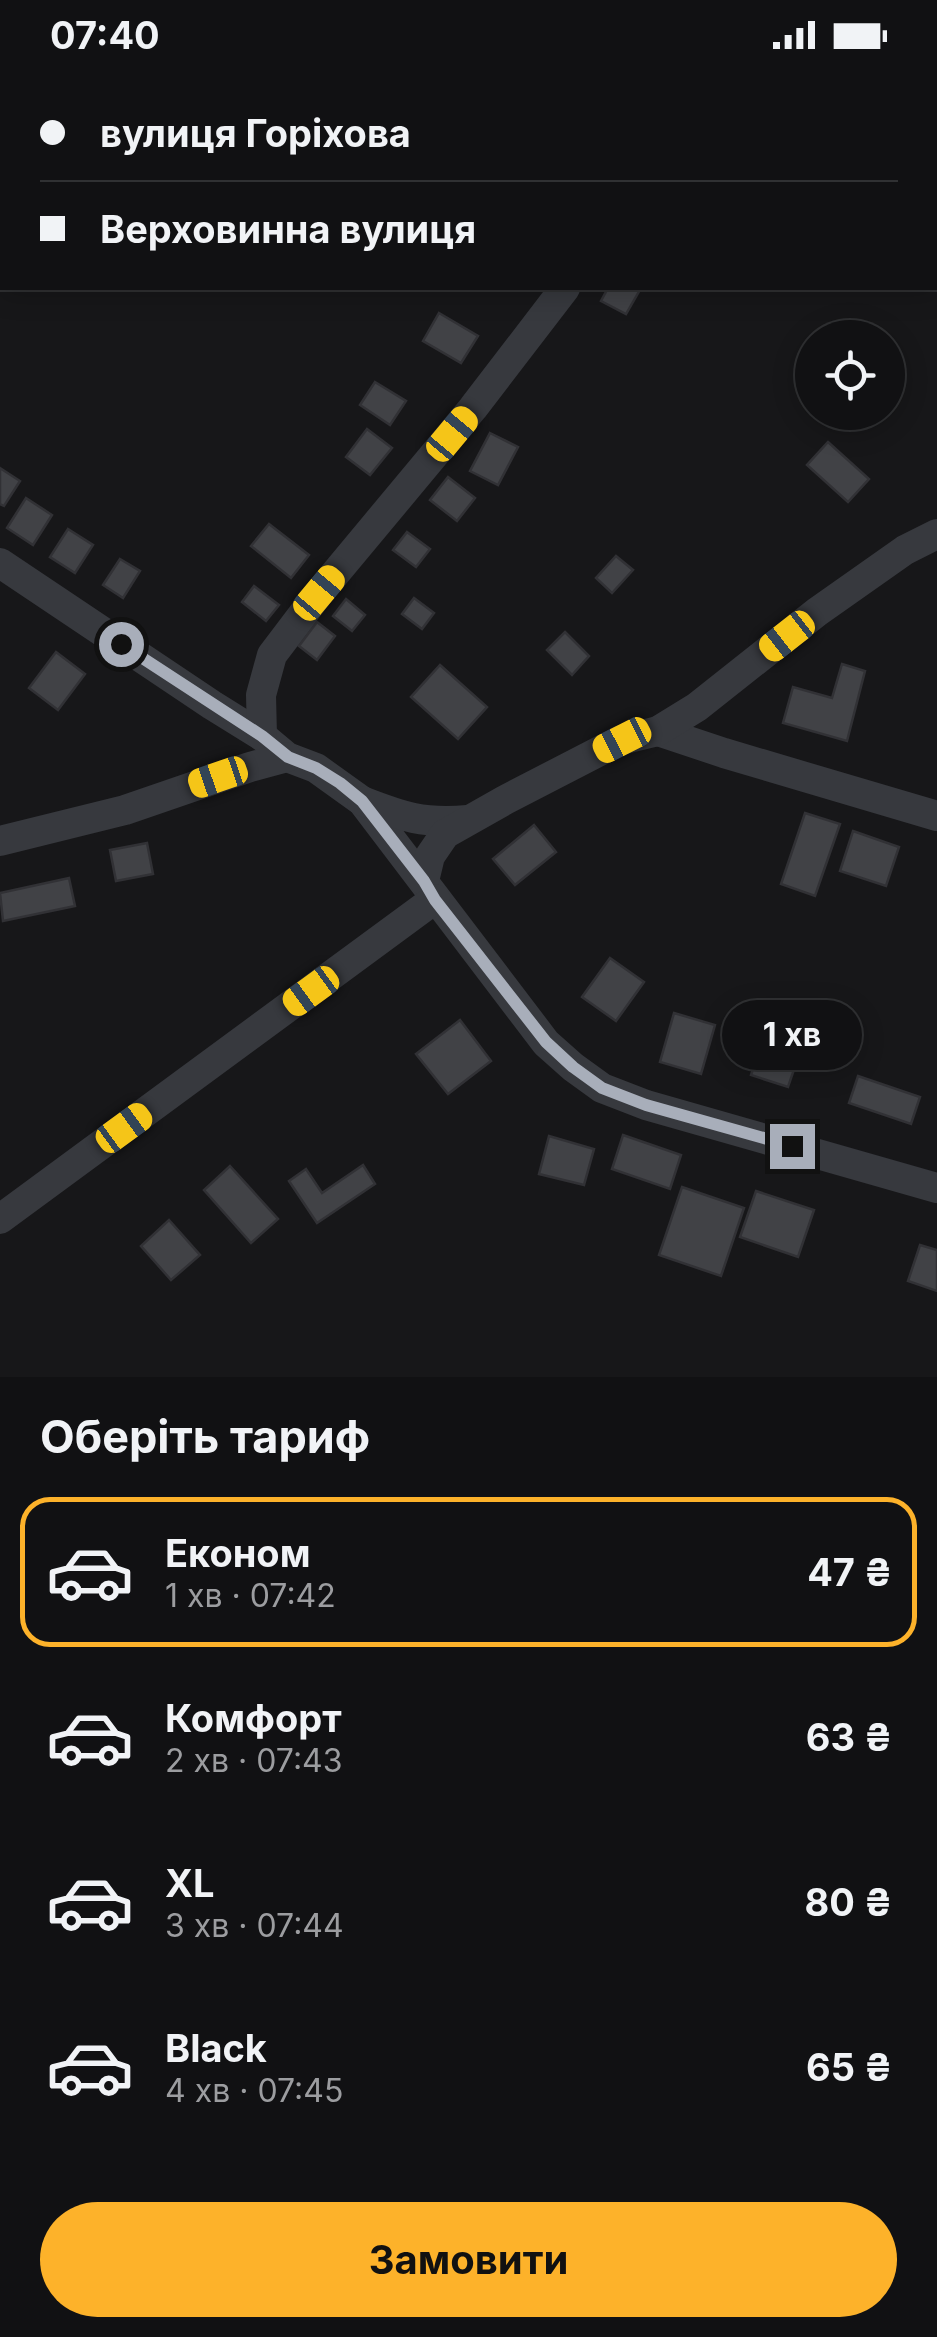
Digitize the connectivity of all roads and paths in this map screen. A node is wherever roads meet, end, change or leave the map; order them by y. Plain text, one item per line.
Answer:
1 (563, 290) edge
2 (937, 534) edge
3 (0, 563) edge
4 (658, 731) junction
5 (262, 736) junction
6 (288, 757) junction
7 (362, 801) junction
8 (937, 816) edge
9 (471, 820) junction
10 (0, 841) edge
11 (430, 890) junction
12 (937, 1188) edge
13 (0, 1219) edge

1 - 5 street
2 - 4 street
3 - 5 street
4 - 8 street
4 - 9 street
5 - 6 street
6 - 7 street
6 - 10 street
7 - 9 street
7 - 11 street
9 - 11 street
11 - 12 street
11 - 13 street

